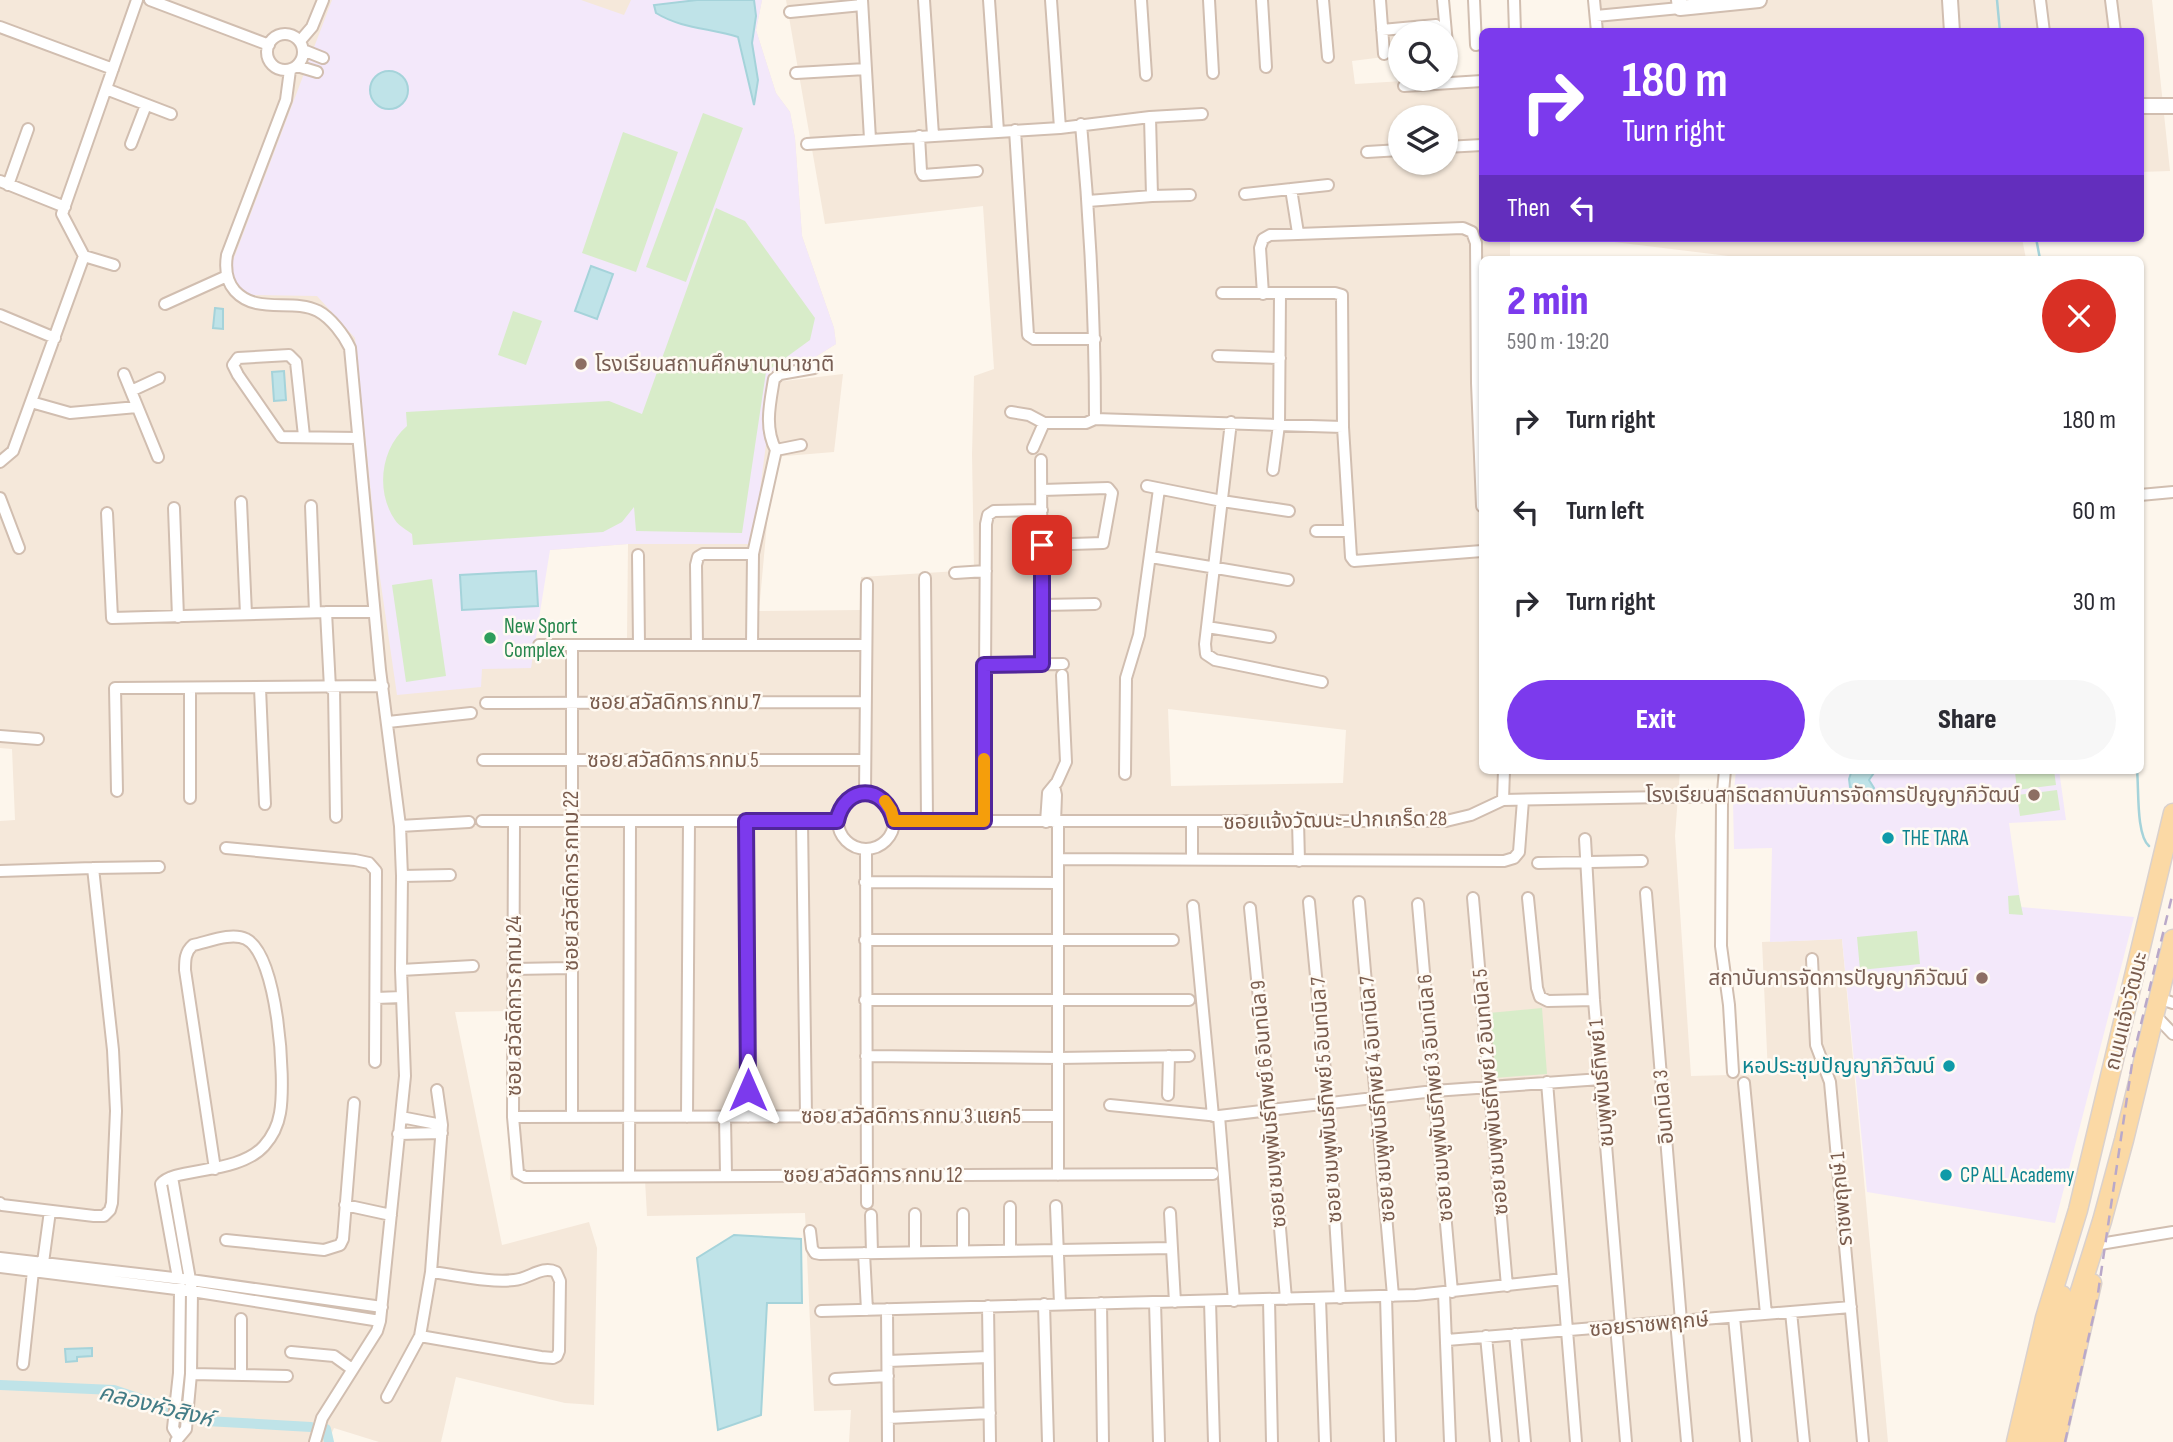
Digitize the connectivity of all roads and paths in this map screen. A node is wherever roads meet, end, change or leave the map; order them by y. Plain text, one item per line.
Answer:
1 (137, 0) edge
2 (150, 0) edge
3 (323, 0) edge
4 (924, 0) edge
5 (989, 0) edge
6 (1051, 0) edge
7 (1142, 0) edge
8 (1209, 0) edge
9 (1262, 0) edge
10 (1323, 0) edge
11 (1380, 0) edge
12 (1443, 0) edge
13 (1474, 0) edge
14 (1514, 0) edge
15 (1594, 0) edge
16 (1759, 0) edge
17 (1950, 0) edge
18 (2039, 0) edge
19 (2111, 0) edge
20 (862, 3) edge
21 (1680, 4) edge
22 (790, 12) dead end
23 (1596, 16) junction
24 (1445, 21) edge
25 (0, 27) edge
26 (1515, 28) edge
27 (1597, 28) edge
28 (1952, 28) edge
29 (2043, 28) edge
30 (2114, 28) edge
31 (1388, 29) edge
32 (1382, 30) junction
33 (269, 45) junction
34 (1476, 45) dead end
35 (301, 46) junction
36 (1384, 54) dead end
37 (1328, 57) dead end
38 (323, 58) dead end
39 (1266, 67) dead end
40 (293, 68) junction
41 (113, 69) junction
42 (866, 69) junction
43 (317, 72) dead end
44 (796, 73) dead end
45 (1213, 73) dead end
46 (1146, 75) dead end
47 (1479, 81) edge
48 (1458, 83) edge
49 (106, 89) junction
50 (146, 105) junction
51 (2144, 106) edge
52 (2173, 106) edge
53 (171, 114) dead end
54 (1202, 114) dead end
55 (1150, 117) junction
56 (1081, 124) junction
57 (1060, 128) junction
58 (28, 129) dead end
59 (1015, 130) junction
60 (998, 131) junction
61 (933, 135) junction
62 (919, 136) junction
63 (870, 139) junction
64 (131, 144) dead end
65 (807, 144) dead end
66 (1479, 145) edge
67 (1458, 146) edge
68 (1388, 151) edge
69 (1367, 152) dead end
70 (977, 171) dead end
71 (4, 183) edge
72 (1328, 185) dead end
73 (1291, 189) junction
74 (1245, 194) dead end
75 (1190, 195) dead end
76 (1152, 196) junction
77 (1088, 201) junction
78 (65, 207) junction
79 (1298, 233) junction
80 (84, 256) junction
81 (114, 265) dead end
82 (227, 276) junction
83 (1222, 293) dead end
84 (1263, 293) junction
85 (1280, 293) junction
86 (165, 304) dead end
87 (0, 315) edge
88 (55, 338) junction
89 (1095, 339) junction
90 (1218, 356) dead end
91 (1280, 358) junction
92 (814, 368) dead end
93 (124, 374) dead end
94 (159, 378) dead end
95 (131, 391) junction
96 (31, 402) junction
97 (137, 407) junction
98 (1011, 412) dead end
99 (1095, 419) junction
100 (1231, 422) junction
101 (1044, 423) junction
102 (1279, 425) junction
103 (1343, 427) junction
104 (1479, 432) edge
105 (304, 436) junction
106 (358, 438) junction
107 (801, 445) dead end
108 (1033, 448) dead end
109 (776, 450) junction
110 (158, 457) dead end
111 (1041, 460) dead end
112 (0, 462) edge
113 (1273, 470) dead end
114 (1147, 486) dead end
115 (1042, 489) junction
116 (1159, 489) junction
117 (2173, 492) edge
118 (2144, 495) edge
119 (0, 498) edge
120 (1222, 501) junction
121 (241, 502) dead end
122 (312, 506) dead end
123 (174, 508) dead end
124 (1042, 510) junction
125 (1289, 511) dead end
126 (107, 513) dead end
127 (1316, 531) dead end
128 (1349, 531) junction
129 (1042, 545) junction
130 (19, 548) dead end
131 (1479, 551) edge
132 (753, 554) junction
133 (638, 555) dead end
134 (1151, 557) junction
135 (1214, 568) junction
136 (986, 571) junction
137 (955, 573) dead end
138 (925, 578) dead end
139 (1288, 580) dead end
140 (867, 584) dead end
141 (1095, 604) dead end
142 (1042, 605) junction
143 (321, 612) junction
144 (374, 612) junction
145 (246, 614) junction
146 (178, 617) junction
147 (1207, 627) junction
148 (1270, 637) dead end
149 (539, 645) dead end
150 (572, 645) junction
151 (639, 645) junction
152 (697, 645) junction
153 (752, 645) junction
154 (866, 645) junction
155 (1042, 664) junction
156 (984, 665) junction
157 (1322, 682) dead end
158 (383, 686) junction
159 (190, 688) junction
160 (260, 688) junction
161 (332, 688) junction
162 (486, 702) dead end
163 (571, 702) junction
164 (865, 702) junction
165 (471, 713) dead end
166 (388, 722) junction
167 (0, 736) edge
168 (38, 739) dead end
169 (483, 760) dead end
170 (571, 760) junction
171 (864, 760) junction
172 (1125, 774) dead end
173 (1504, 774) edge
174 (1725, 774) edge
175 (117, 791) dead end
176 (865, 793) junction
177 (1723, 796) junction
178 (190, 798) dead end
179 (1503, 800) junction
180 (1523, 800) junction
181 (265, 804) dead end
182 (2173, 813) edge
183 (337, 817) dead end
184 (482, 821) dead end
185 (514, 821) junction
186 (570, 821) junction
187 (630, 821) junction
188 (689, 821) junction
189 (746, 821) junction
190 (802, 821) junction
191 (837, 821) junction
192 (894, 821) junction
193 (927, 821) junction
194 (984, 821) junction
195 (1298, 821) junction
196 (469, 822) dead end
197 (1053, 822) junction
198 (1192, 822) junction
199 (400, 826) junction
200 (1585, 839) dead end
201 (226, 848) dead end
202 (866, 850) junction
203 (1058, 859) junction
204 (1192, 860) junction
205 (1299, 860) junction
206 (1642, 861) dead end
207 (1538, 863) dead end
208 (1586, 863) junction
209 (159, 867) dead end
210 (93, 868) junction
211 (0, 871) edge
212 (450, 875) dead end
213 (402, 876) junction
214 (864, 882) junction
215 (1058, 883) junction
216 (1646, 894) dead end
217 (1473, 898) dead end
218 (1528, 898) dead end
219 (1309, 902) dead end
220 (1359, 902) dead end
221 (1418, 904) dead end
222 (1193, 905) dead end
223 (1250, 908) dead end
224 (2173, 939) edge
225 (865, 940) junction
226 (1173, 940) dead end
227 (1058, 941) junction
228 (1812, 959) dead end
229 (473, 966) dead end
230 (571, 968) junction
231 (514, 969) junction
232 (401, 970) junction
233 (402, 997) junction
234 (376, 998) junction
235 (1058, 999) junction
236 (865, 1000) junction
237 (1189, 1000) dead end
238 (1594, 1000) junction
239 (2162, 1005) edge
240 (2173, 1034) edge
241 (866, 1056) junction
242 (1169, 1056) junction
243 (1189, 1056) dead end
244 (1058, 1058) junction
245 (375, 1062) dead end
246 (1733, 1072) dead end
247 (1601, 1079) junction
248 (1547, 1082) junction
249 (1744, 1083) dead end
250 (1491, 1087) junction
251 (437, 1090) dead end
252 (1434, 1091) junction
253 (1168, 1095) dead end
254 (1378, 1098) junction
255 (354, 1103) dead end
256 (1328, 1103) junction
257 (1110, 1105) dead end
258 (1270, 1110) junction
259 (806, 1116) junction
260 (866, 1116) junction
261 (1058, 1116) junction
262 (1216, 1116) junction
263 (401, 1117) junction
264 (513, 1117) junction
265 (572, 1117) junction
266 (630, 1117) junction
267 (687, 1117) junction
268 (725, 1117) junction
269 (748, 1117) junction
270 (442, 1129) junction
271 (398, 1134) junction
272 (215, 1169) junction
273 (1213, 1174) dead end
274 (629, 1175) junction
275 (726, 1175) junction
276 (867, 1175) junction
277 (1058, 1175) junction
278 (534, 1178) joint
279 (0, 1203) edge
280 (867, 1203) dead end
281 (345, 1205) junction
282 (1056, 1206) dead end
283 (1010, 1207) dead end
284 (50, 1210) junction
285 (2078, 1210) junction
286 (1170, 1213) dead end
287 (915, 1214) dead end
288 (963, 1214) dead end
289 (391, 1215) junction
290 (871, 1215) dead end
291 (2102, 1221) junction
292 (810, 1231) dead end
293 (2173, 1232) edge
294 (226, 1240) dead end
295 (2099, 1244) junction
296 (1172, 1248) junction
297 (1058, 1249) junction
298 (1010, 1250) junction
299 (963, 1251) junction
300 (915, 1252) junction
301 (868, 1253) junction
302 (0, 1258) edge
303 (0, 1267) edge
304 (40, 1269) junction
305 (431, 1272) junction
306 (1563, 1279) junction
307 (186, 1284) junction
308 (1507, 1286) junction
309 (1448, 1293) junction
310 (1389, 1296) junction
311 (1340, 1298) junction
312 (1286, 1299) junction
313 (1320, 1299) junction
314 (1234, 1300) junction
315 (1269, 1300) junction
316 (1210, 1301) junction
317 (1155, 1302) junction
318 (1175, 1302) junction
319 (1101, 1303) junction
320 (1044, 1304) junction
321 (1060, 1304) junction
322 (988, 1306) junction
323 (382, 1307) junction
324 (1851, 1307) junction
325 (887, 1309) junction
326 (867, 1310) junction
327 (821, 1311) dead end
328 (1791, 1312) junction
329 (1766, 1314) junction
330 (1734, 1317) junction
331 (241, 1319) dead end
332 (380, 1321) junction
333 (1679, 1321) junction
334 (1619, 1326) junction
335 (1566, 1330) junction
336 (1515, 1334) junction
337 (420, 1336) junction
338 (1486, 1336) junction
339 (1447, 1340) junction
340 (291, 1352) dead end
341 (988, 1357) junction
342 (888, 1361) junction
343 (23, 1364) dead end
344 (352, 1369) junction
345 (191, 1374) junction
346 (241, 1375) junction
347 (287, 1376) dead end
348 (888, 1376) junction
349 (835, 1379) dead end
350 (387, 1398) dead end
351 (990, 1413) junction
352 (888, 1418) junction
353 (177, 1439) edge
354 (315, 1442) edge
355 (888, 1442) edge
356 (990, 1442) edge
357 (1048, 1442) edge
358 (1103, 1442) edge
359 (1159, 1442) edge
360 (1214, 1442) edge
361 (1272, 1442) edge
362 (1325, 1442) edge
363 (1390, 1442) edge
364 (1450, 1442) edge
365 (1496, 1442) edge
366 (1525, 1442) edge
367 (1576, 1442) edge
368 (1626, 1442) edge
369 (1686, 1442) edge
370 (1746, 1442) edge
371 (1804, 1442) edge
372 (1863, 1442) edge
373 (2015, 1442) edge
374 (2029, 1442) edge
375 (2042, 1442) edge
376 (2056, 1442) edge

1 - 41 street
2 - 33 street
3 - 35 street
4 - 61 street
5 - 60 street
6 - 57 street
7 - 46 street
8 - 45 street
9 - 39 street
10 - 37 street
11 - 32 street
12 - 24 street
13 - 34 street
14 - 26 street
15 - 23 street
16 - 21 street
17 - 28 street
18 - 29 street
19 - 30 street
20 - 22 street
20 - 42 street
21 - 23 street
23 - 27 street
25 - 41 street
31 - 32 street
32 - 36 street
33 - 35 street
33 - 40 street
35 - 38 street
35 - 40 street
40 - 43 street
40 - 82 street
41 - 49 street
42 - 44 street
42 - 63 street
47 - 48 street
49 - 50 street
49 - 78 street
50 - 53 street
50 - 64 street
51 - 52 street
54 - 55 street
55 - 56 street
55 - 76 street
56 - 57 street
56 - 77 street
57 - 59 street
58 - 71 street
59 - 60 street
59 - 89 street
60 - 61 street
61 - 62 street
62 - 63 street
62 - 70 street
63 - 65 street
66 - 67 street
68 - 69 street
71 - 78 street
72 - 73 street
73 - 74 street
73 - 79 street
75 - 76 street
76 - 77 street
77 - 89 street
78 - 80 street
79 - 84 street
79 - 104 street
80 - 81 street
80 - 88 street
82 - 86 street
82 - 106 street
83 - 84 street
84 - 85 street
85 - 91 street
85 - 103 street
87 - 88 street
88 - 96 street
89 - 99 street
90 - 91 street
91 - 102 street
92 - 109 street
93 - 95 street
94 - 95 street
95 - 97 street
96 - 97 street
96 - 112 street
97 - 110 street
98 - 101 street
99 - 100 street
99 - 101 street
100 - 102 street
100 - 120 street
101 - 108 street
102 - 103 street
102 - 113 street
103 - 128 street
105 - 105 street
105 - 106 street
106 - 144 street
107 - 109 street
109 - 132 street
111 - 115 street
114 - 116 street
115 - 124 street
115 - 129 street
116 - 120 street
116 - 134 street
117 - 118 street
119 - 130 street
120 - 125 street
120 - 135 street
121 - 145 street
122 - 143 street
123 - 146 street
124 - 129 street
124 - 136 street
126 - 146 street
127 - 128 street
128 - 131 street
129 - 142 street
132 - 152 street
132 - 153 street
133 - 151 street
134 - 135 street
134 - 172 street
135 - 139 street
135 - 147 street
136 - 137 street
136 - 156 street
138 - 193 street
140 - 154 street
141 - 142 street
142 - 155 street
143 - 144 street
143 - 145 street
143 - 161 street
144 - 158 street
145 - 146 street
147 - 148 street
147 - 157 street
149 - 150 street
150 - 151 street
150 - 163 street, ซอย สวัสดิการ กทม 22
151 - 152 street
152 - 153 street
153 - 154 street
154 - 164 street
155 - 156 street
155 - 197 street
156 - 194 street
158 - 161 street
158 - 166 street
159 - 160 street
159 - 175 street
159 - 178 street
160 - 161 street
160 - 181 street
161 - 183 street
162 - 163 street, ซอย สวัสดิการ กทม 7
163 - 164 street, ซอย สวัสดิการ กทม 7
163 - 170 street, ซอย สวัสดิการ กทม 22
164 - 171 street
165 - 166 street
166 - 199 street
167 - 168 street
169 - 170 street, ซอย สวัสดิการ กทม 5
170 - 171 street, ซอย สวัสดิการ กทม 5
170 - 186 street, ซอย สวัสดิการ กทม 22
171 - 176 street
173 - 179 street
174 - 177 street
176 - 191 street
176 - 192 street
177 - 180 street, ซอยแจ้งวัฒนะ-ปากเกร็ด 28
177 - 246 street
179 - 180 street, ซอยแจ้งวัฒนะ-ปากเกร็ด 28
179 - 195 street, ซอยแจ้งวัฒนะ-ปากเกร็ด 28
180 - 205 street
182 - 285 main road, ถนนแจ้งวัฒนะ
184 - 185 street
185 - 186 street
185 - 231 street, ซอย สวัสดิการ กทม 24
186 - 187 street
186 - 230 street, ซอย สวัสดิการ กทม 22
187 - 188 street
187 - 266 street
188 - 189 street
188 - 267 street
189 - 190 street
189 - 269 street
190 - 191 street
190 - 259 street
191 - 202 street
192 - 193 street, ซอยแจ้งวัฒนะ-ปากเกร็ด 28
192 - 202 street
193 - 194 street, ซอยแจ้งวัฒนะ-ปากเกร็ด 28
194 - 197 street, ซอยแจ้งวัฒนะ-ปากเกร็ด 28
195 - 198 street, ซอยแจ้งวัฒนะ-ปากเกร็ด 28
195 - 205 street
196 - 199 street
197 - 198 street, ซอยแจ้งวัฒนะ-ปากเกร็ด 28
197 - 203 street
198 - 204 street
199 - 213 street
200 - 208 street, ชมพูพันธ์ทิพย์ 1
201 - 234 street
202 - 214 street
203 - 204 street
203 - 215 street
204 - 205 street
206 - 208 street
207 - 208 street
208 - 238 street, ชมพูพันธ์ทิพย์ 1
209 - 210 street
210 - 211 street
210 - 284 street
212 - 213 street
213 - 232 street
214 - 215 street
214 - 225 street
215 - 227 street
216 - 333 street, อินทนิล 3
217 - 250 street, ซอย ชมพูพันธ์ทิพย์ 2 อินทนิล 5
218 - 238 street
219 - 256 street, ซอย ชมพูพันธ์ทิพย์ 5 อินทนิล 7
220 - 254 street, ซอย ชมพูพันธ์ทิพย์ 4 อินทนิล 7
221 - 252 street, ซอย ชมพูพันธ์ทิพย์ 3 อินทนิล 6
222 - 262 street
223 - 258 street, ซอย ชมพูพันธ์ทิพย์ 6 อินทนิล 9
224 - 239 main road, ถนนแจ้งวัฒนะ
225 - 227 street
225 - 236 street
226 - 227 street
227 - 235 street
228 - 324 street, ราชพฤกษ์ 1
229 - 232 street
230 - 231 street
230 - 265 street, ซอย สวัสดิการ กทม 22
231 - 264 street, ซอย สวัสดิการ กทม 24
232 - 233 street
233 - 234 street
233 - 263 street
234 - 245 street
235 - 236 street
235 - 237 street
235 - 244 street
236 - 241 street
238 - 247 street, ชมพูพันธ์ทิพย์ 1
239 - 240 street
239 - 291 main road, ถนนแจ้งวัฒนะ
241 - 244 street
241 - 260 street
242 - 243 street
242 - 244 street
242 - 253 street
244 - 261 street
247 - 248 street
247 - 334 street, ชมพูพันธ์ทิพย์ 1
248 - 250 street
248 - 306 street
249 - 329 street
250 - 252 street
250 - 308 street, ซอย ชมพูพันธ์ทิพย์ 2 อินทนิล 5
251 - 270 street
252 - 254 street
252 - 309 street, ซอย ชมพูพันธ์ทิพย์ 3 อินทนิล 6
254 - 256 street
254 - 310 street, ซอย ชมพูพันธ์ทิพย์ 4 อินทนิล 7
255 - 281 street
256 - 258 street
256 - 311 street, ซอย ชมพูพันธ์ทิพย์ 5 อินทนิล 7
257 - 262 street
258 - 262 street
258 - 312 street, ซอย ชมพูพันธ์ทิพย์ 6 อินทนิล 9
259 - 260 street, ซอย สวัสดิการ กทม 3 แยก5
259 - 269 street, ซอย สวัสดิการ กทม 3 แยก5
260 - 261 street, ซอย สวัสดิการ กทม 3 แยก5
260 - 276 street
261 - 277 street
262 - 314 street
263 - 270 street
263 - 271 street
264 - 265 street, ซอย สวัสดิการ กทม 3 แยก5
264 - 278 street, ซอย สวัสดิการ กทม 24
265 - 266 street, ซอย สวัสดิการ กทม 3 แยก5
266 - 267 street, ซอย สวัสดิการ กทม 3 แยก5
266 - 274 street
267 - 268 street, ซอย สวัสดิการ กทม 3 แยก5
268 - 269 street, ซอย สวัสดิการ กทม 3 แยก5
268 - 275 street
270 - 271 street
270 - 305 street
271 - 289 street
272 - 272 street
272 - 307 street
273 - 277 street, ซอย สวัสดิการ กทม 12
274 - 275 street, ซอย สวัสดิการ กทม 12
274 - 278 street, ซอย สวัสดิการ กทม 12
275 - 276 street, ซอย สวัสดิการ กทม 12
276 - 277 street, ซอย สวัสดิการ กทม 12
276 - 280 street
279 - 284 street
281 - 289 street
281 - 294 street
282 - 297 street
283 - 298 street
284 - 304 street
285 - 373 main road, ถนนแจ้งวัฒนะ
285 - 374 main road, ถนนแจ้งวัฒนะ
286 - 296 street
287 - 300 street
288 - 299 street
289 - 323 street
290 - 301 street
291 - 295 main road, ถนนแจ้งวัฒนะ
291 - 375 main road, ถนนแจ้งวัฒนะ
292 - 301 street
293 - 295 street
295 - 376 main road, ถนนแจ้งวัฒนะ
296 - 297 street
296 - 318 street
297 - 298 street
297 - 321 street
298 - 299 street
299 - 300 street
300 - 301 street
301 - 326 street
302 - 304 street
303 - 304 street
304 - 307 street
304 - 343 street
305 - 337 street
305 - 337 street
306 - 308 street
306 - 335 street
307 - 323 street
307 - 332 street
307 - 345 street
307 - 353 street
308 - 309 street
309 - 310 street
309 - 339 street, ซอย ชมพูพันธ์ทิพย์ 3 อินทนิล 6
310 - 311 street
310 - 363 street, ซอย ชมพูพันธ์ทิพย์ 4 อินทนิล 7
311 - 313 street
312 - 313 street
312 - 315 street
313 - 362 street
314 - 315 street
314 - 316 street
315 - 361 street
316 - 318 street
316 - 360 street
317 - 318 street
317 - 319 street
317 - 359 street
319 - 321 street
319 - 358 street
320 - 321 street
320 - 322 street
320 - 357 street
322 - 325 street
322 - 341 street
323 - 332 street
324 - 328 street, ซอยราชพฤกษ์
324 - 372 street, ราชพฤกษ์ 1
325 - 326 street
325 - 342 street
326 - 327 street
328 - 329 street, ซอยราชพฤกษ์
328 - 371 street
329 - 330 street, ซอยราชพฤกษ์
330 - 333 street, ซอยราชพฤกษ์
330 - 370 street
331 - 346 street
332 - 344 street
333 - 334 street, ซอยราชพฤกษ์
333 - 369 street, อินทนิล 3
334 - 335 street, ซอยราชพฤกษ์
334 - 368 street, ชมพูพันธ์ทิพย์ 1
335 - 336 street, ซอยราชพฤกษ์
335 - 367 street
336 - 338 street, ซอยราชพฤกษ์
336 - 366 street
337 - 350 street
338 - 339 street, ซอยราชพฤกษ์
338 - 365 street
339 - 364 street, ซอย ชมพูพันธ์ทิพย์ 3 อินทนิล 6
340 - 344 street
341 - 342 street
341 - 351 street
342 - 348 street
344 - 354 street
345 - 346 street
345 - 353 street
346 - 347 street
348 - 349 street
348 - 352 street
351 - 352 street
351 - 356 street
352 - 355 street

